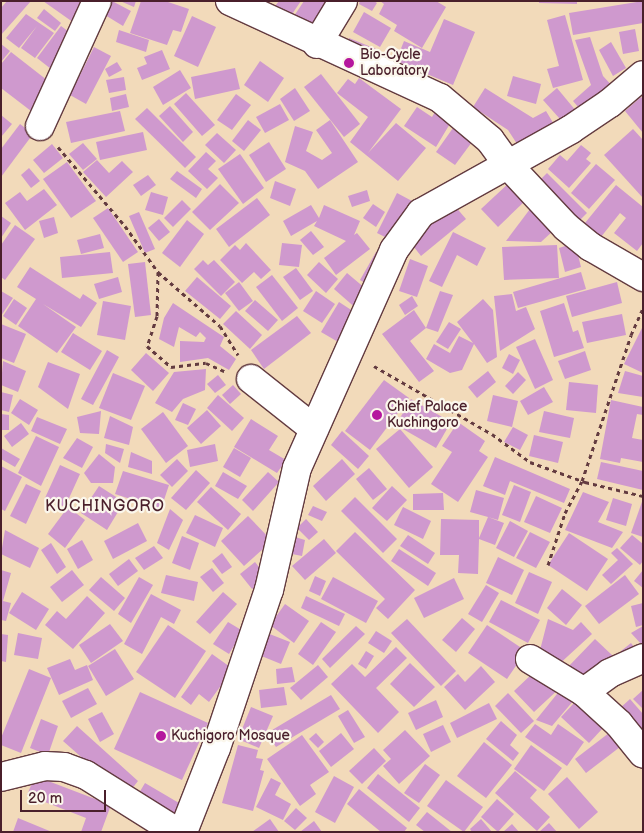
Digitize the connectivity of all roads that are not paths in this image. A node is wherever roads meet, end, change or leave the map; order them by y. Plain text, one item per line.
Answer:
1 (98, 1) edge
2 (230, 1) edge
3 (343, 1) edge
4 (317, 44) junction
5 (643, 75) edge
6 (40, 126) road end
7 (509, 166) junction
8 (643, 277) edge
9 (251, 379) road end
10 (314, 429) junction
11 (643, 658) edge
12 (530, 659) dead end
13 (584, 692) junction
14 (643, 754) edge
15 (1, 777) edge
16 (177, 832) edge
17 (183, 832) edge

1 - 6 street
2 - 4 street
3 - 4 street
4 - 7 street
5 - 7 street
7 - 8 street
7 - 10 street
9 - 10 street
10 - 17 street
11 - 13 street
12 - 13 street
13 - 14 street
15 - 16 street

